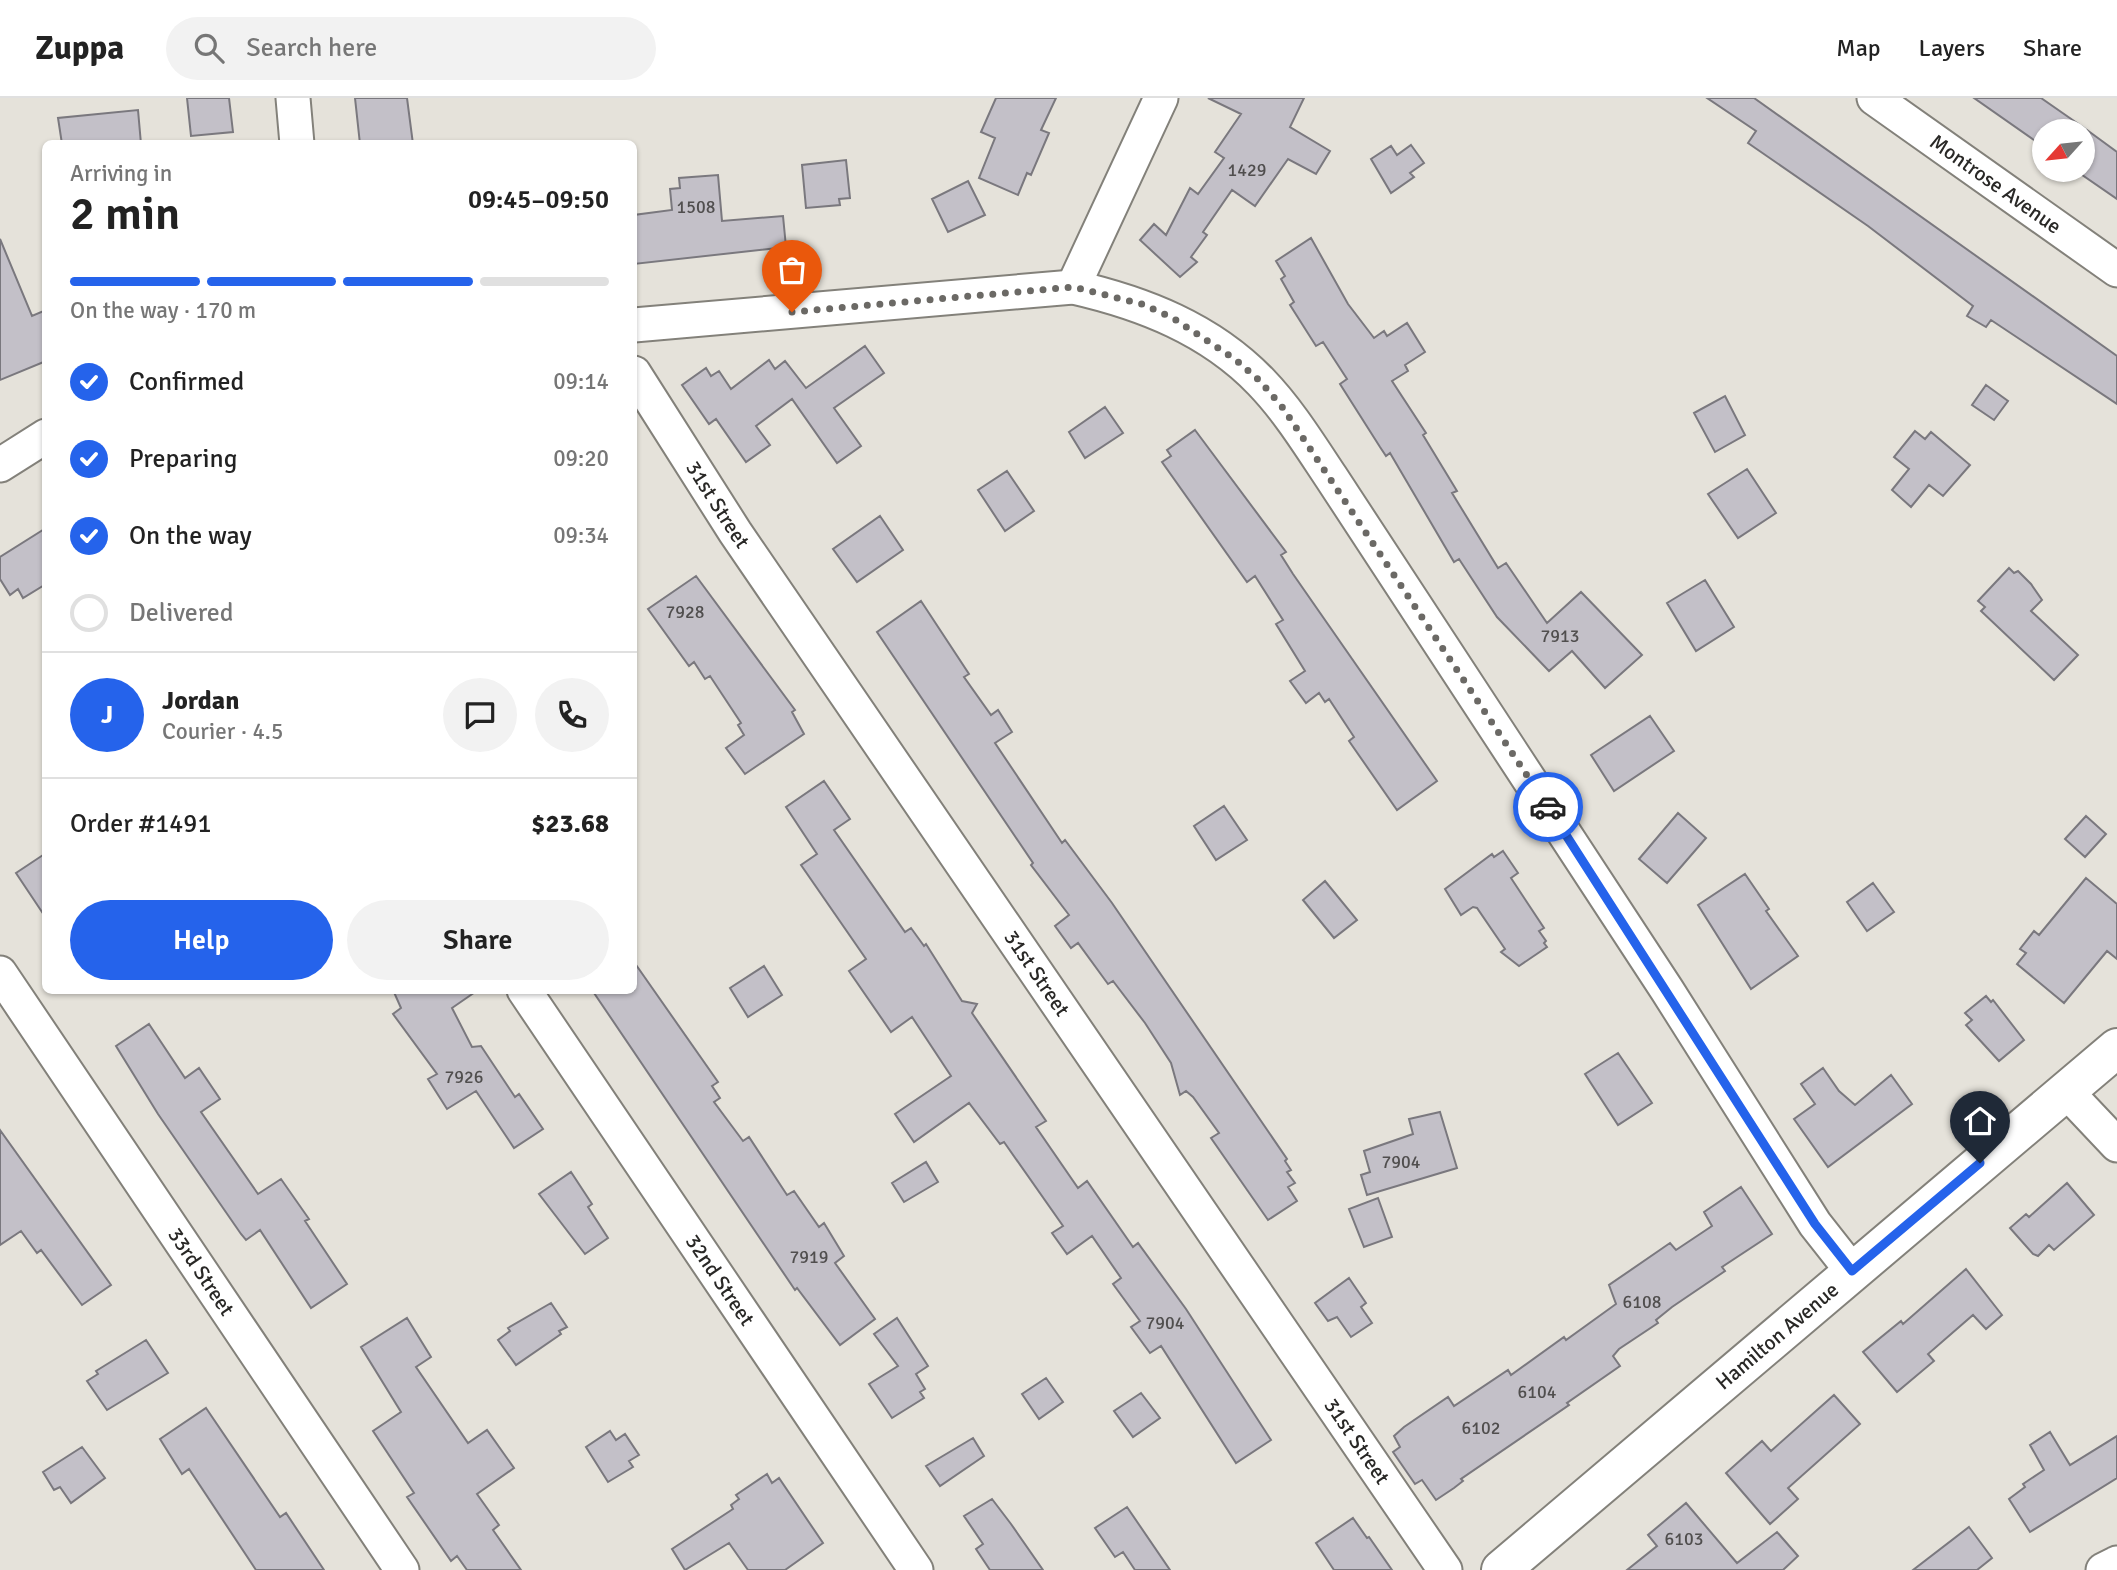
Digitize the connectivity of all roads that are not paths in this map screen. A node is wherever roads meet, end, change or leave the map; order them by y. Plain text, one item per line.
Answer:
1 (293, 98) edge
2 (1161, 98) edge
3 (1874, 98) edge
4 (297, 140) edge
5 (2117, 270) edge
6 (1073, 287) junction
7 (637, 325) edge
8 (637, 378) edge
9 (42, 439) edge
10 (0, 465) edge
11 (0, 974) edge
12 (527, 994) edge
13 (2117, 1048) edge
14 (2066, 1091) junction
15 (2117, 1144) edge
16 (1852, 1271) junction
17 (2117, 1563) edge
18 (402, 1570) edge
19 (916, 1570) edge
20 (1445, 1570) edge
21 (1501, 1570) edge
22 (2103, 1570) edge

1 - 4 street
2 - 6 street
3 - 5 street, Montrose Avenue
6 - 7 street
6 - 16 street
8 - 20 street, 31st Street
9 - 10 street
11 - 18 street, 33rd Street
12 - 19 street, 32nd Street
13 - 14 street, Hamilton Avenue
14 - 15 street
14 - 16 street, Hamilton Avenue
16 - 21 street, Hamilton Avenue
17 - 22 street

